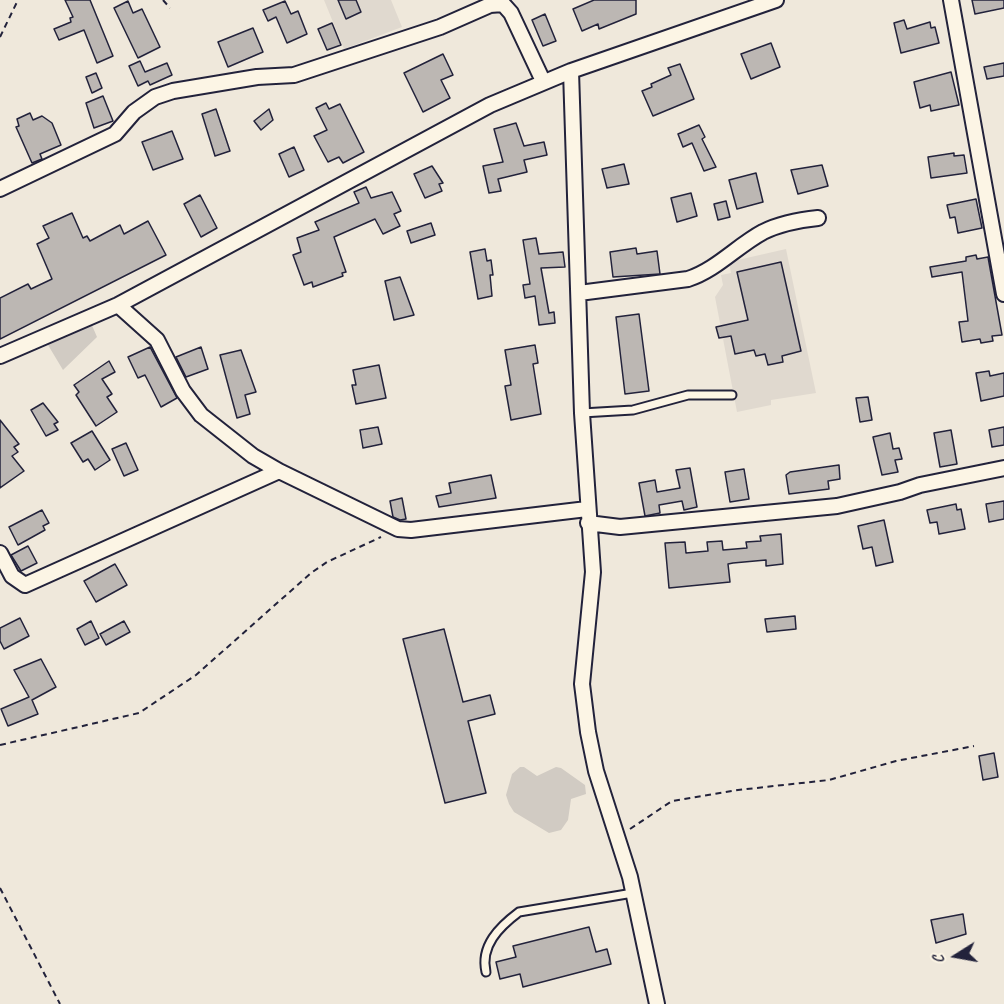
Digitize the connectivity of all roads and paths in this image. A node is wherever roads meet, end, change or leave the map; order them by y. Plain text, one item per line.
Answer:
1 (18, 0) edge
2 (163, 0) edge
3 (776, 0) edge
4 (951, 0) edge
5 (170, 8) dead end
6 (0, 37) edge
7 (572, 71) junction
8 (543, 81) junction
9 (0, 189) edge
10 (818, 218) dead end
11 (579, 293) junction
12 (1004, 294) edge
13 (118, 304) junction
14 (0, 356) edge
15 (732, 395) dead end
16 (582, 413) junction
17 (1004, 468) edge
18 (279, 471) junction
19 (588, 516) junction
20 (398, 529) junction
21 (0, 553) edge
22 (0, 745) edge
23 (974, 747) dead end
24 (616, 827) junction
25 (0, 888) edge
26 (633, 893) junction
27 (486, 972) dead end
28 (60, 1004) edge
29 (657, 1004) edge

1 - 6 path
2 - 5 path
3 - 7 street
4 - 12 street
7 - 8 street
7 - 11 street
8 - 9 street
8 - 13 street
10 - 11 street
11 - 16 street
13 - 14 street
13 - 18 street
15 - 16 lane
16 - 19 street
17 - 19 street
18 - 20 street
18 - 21 street
19 - 20 street
19 - 24 street
20 - 22 path
23 - 24 path
24 - 26 street
25 - 28 path
26 - 27 lane
26 - 29 street

